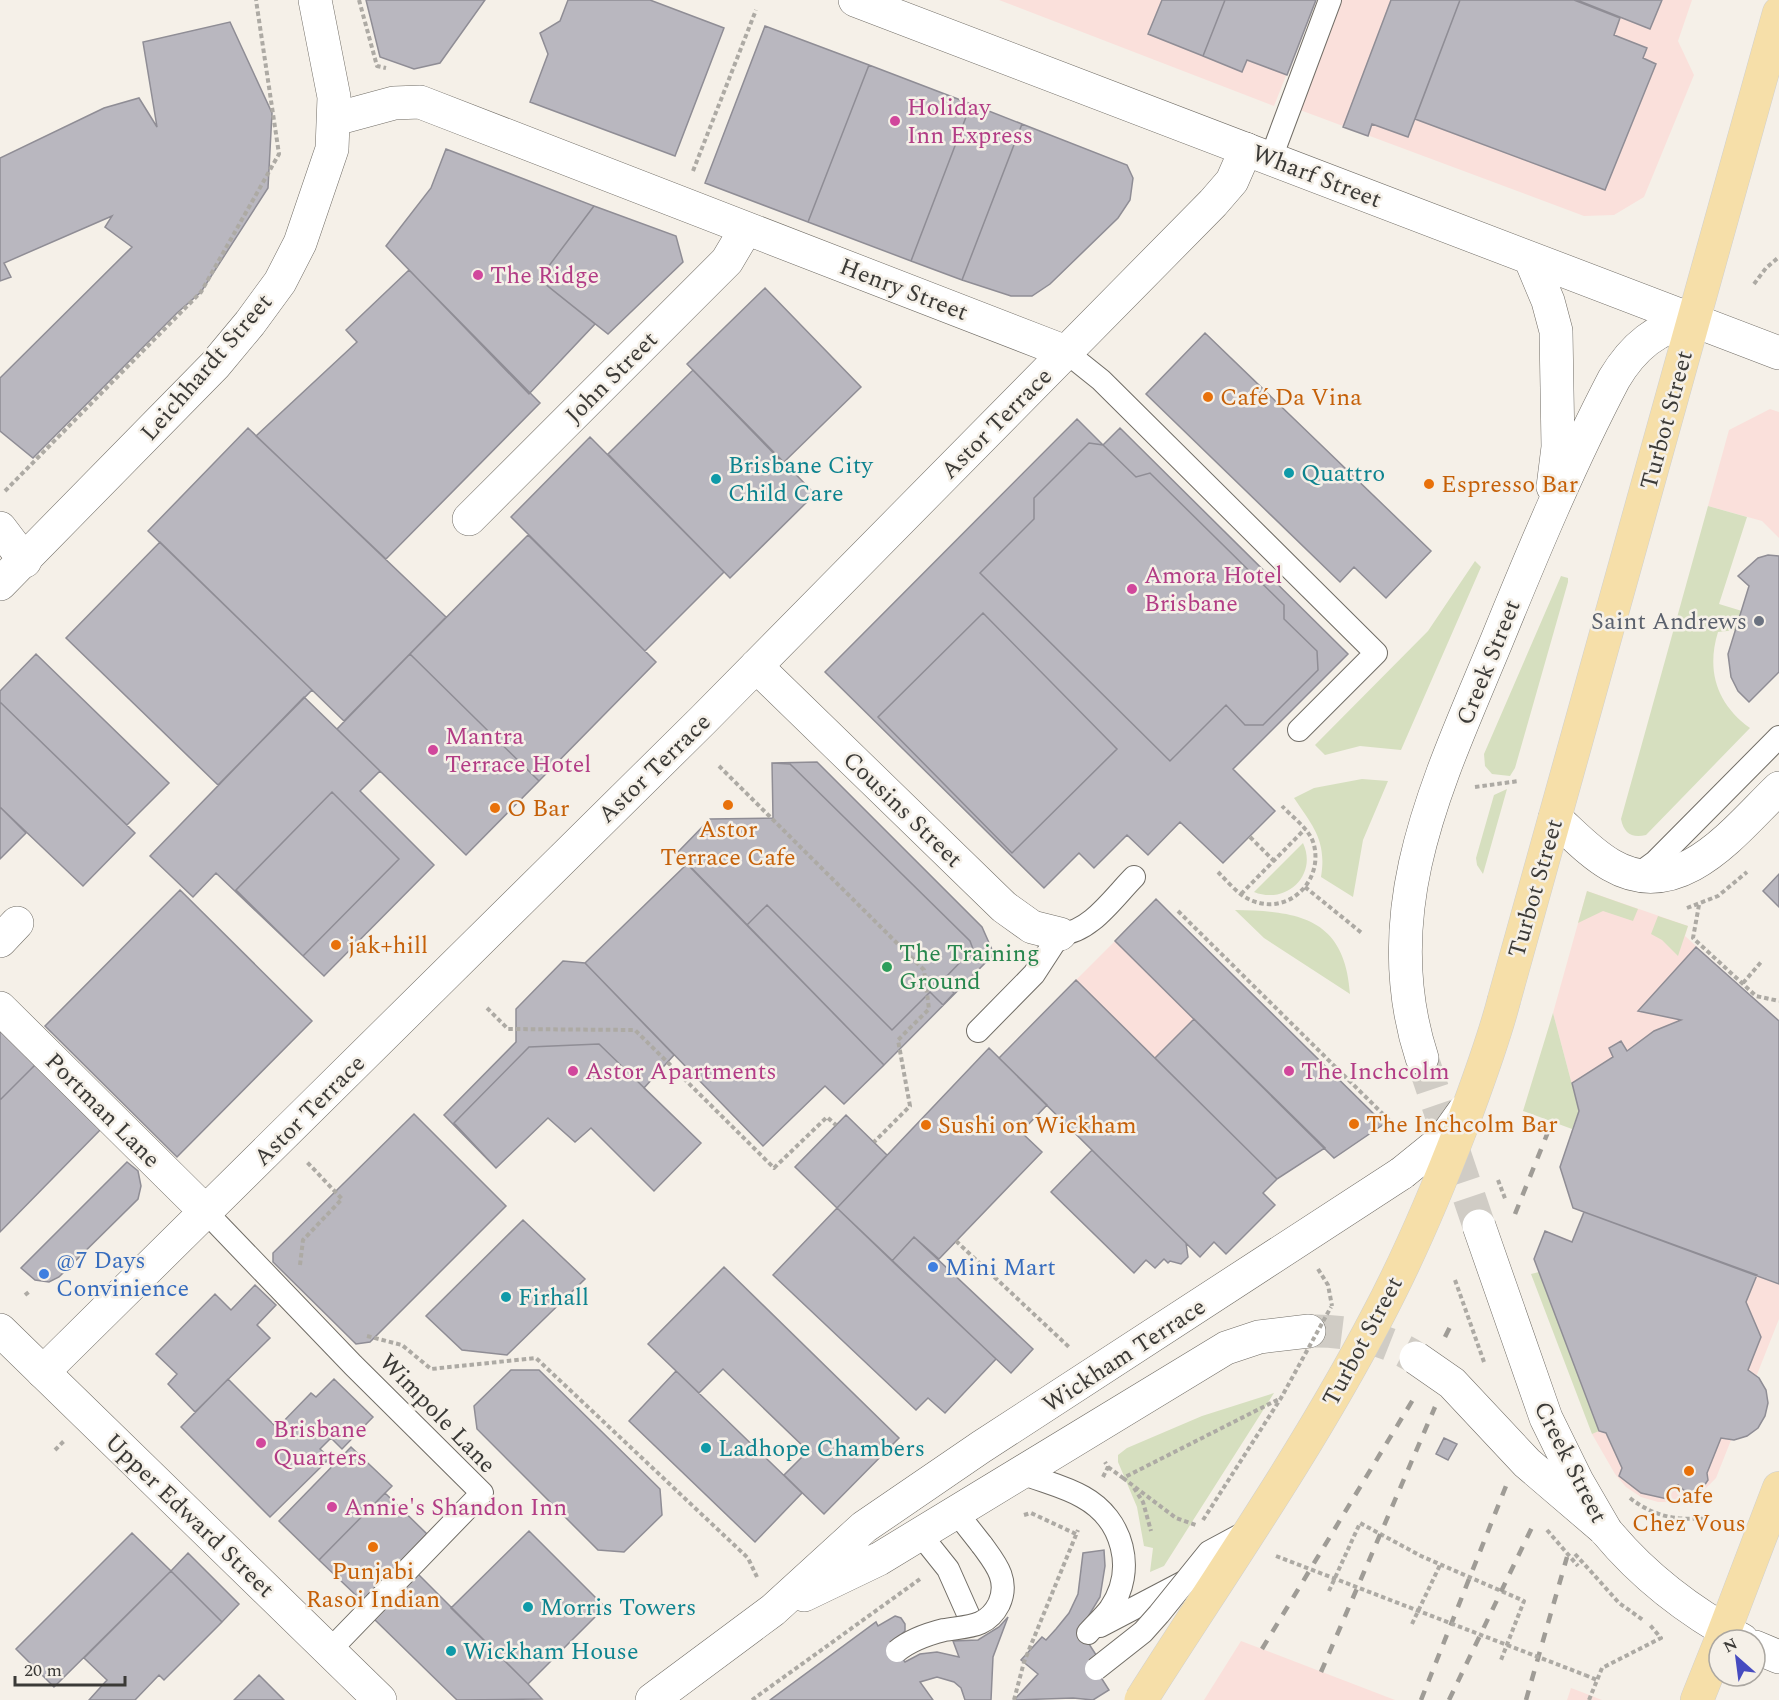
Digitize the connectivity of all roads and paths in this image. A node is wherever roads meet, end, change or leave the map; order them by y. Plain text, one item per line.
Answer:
1 (256, 0) edge
2 (315, 0) edge
3 (359, 0) edge
4 (855, 0) edge
5 (1330, 0) edge
6 (756, 10) dead end
7 (1779, 14) edge
8 (377, 66) dead end
9 (335, 119) junction
10 (1258, 153) junction
11 (698, 157) dead end
12 (746, 229) junction
13 (1779, 257) edge
14 (1530, 258) junction
15 (1754, 284) dead end
16 (1693, 320) junction
17 (1066, 352) junction
18 (1779, 353) edge
19 (5, 491) dead end
20 (469, 519) dead end
21 (0, 528) edge
22 (1544, 530) junction
23 (25, 561) junction
24 (0, 584) edge
25 (756, 666) junction
26 (1299, 730) dead end
27 (1779, 737) edge
28 (719, 766) dead end
29 (1519, 782) dead end
30 (1465, 788) dead end
31 (1779, 788) edge
32 (1282, 806) dead end
33 (1555, 818) junction
34 (1305, 829) junction
35 (1250, 837) dead end
36 (1274, 861) junction
37 (1218, 872) dead end
38 (1632, 874) junction
39 (1134, 877) dead end
40 (1305, 887) junction
41 (1240, 894) junction
42 (1700, 905) dead end
43 (1178, 911) dead end
44 (1060, 934) junction
45 (1362, 934) dead end
46 (1762, 961) dead end
47 (1742, 983) junction
48 (1779, 1001) edge
49 (0, 1008) edge
50 (487, 1008) dead end
51 (978, 1031) dead end
52 (1422, 1058) tunnel mouth
53 (1472, 1099) junction
54 (836, 1125) dead end
55 (1402, 1129) dead end
56 (874, 1142) dead end
57 (306, 1161) dead end
58 (206, 1212) junction
59 (1479, 1226) tunnel mouth
60 (956, 1241) dead end
61 (299, 1269) dead end
62 (1455, 1281) dead end
63 (30, 1291) dead end
64 (25, 1295) dead end
65 (1331, 1306) dead end
66 (0, 1330) edge
67 (1309, 1331) tunnel mouth
68 (358, 1334) dead end
69 (1075, 1353) dead end
70 (1416, 1358) tunnel mouth
71 (1485, 1366) dead end
72 (43, 1372) junction
73 (1281, 1398) junction
74 (1108, 1467) dead end
75 (1022, 1473) junction
76 (1123, 1478) junction
77 (1779, 1488) edge
78 (1625, 1492) dead end
79 (956, 1512) junction
80 (1704, 1518) dead end
81 (1198, 1526) dead end
82 (1248, 1531) junction
83 (1606, 1531) junction
84 (920, 1534) junction
85 (1194, 1534) dead end
86 (1150, 1540) dead end
87 (979, 1542) junction
88 (1275, 1556) dead end
89 (943, 1562) junction
90 (1440, 1565) junction
91 (1594, 1576) dead end
92 (1184, 1582) junction
93 (1329, 1591) dead end
94 (773, 1610) junction
95 (968, 1614) dead end
96 (1412, 1624) dead end
97 (1713, 1628) edge
98 (1731, 1628) edge
99 (328, 1651) junction
100 (897, 1651) dead end
101 (1501, 1660) dead end
102 (1096, 1669) dead end
103 (1597, 1680) junction
104 (1707, 1680) edge
105 (380, 1700) edge
106 (651, 1700) edge
107 (752, 1700) edge
108 (1014, 1700) edge
109 (1141, 1700) edge
110 (1589, 1700) edge
111 (1697, 1700) edge

1 - 19 path
2 - 9 street, Leichhardt Street
3 - 8 path
4 - 10 street, Wharf Street
5 - 10 lane
6 - 11 path
7 - 16 main road, Turbot Street
9 - 12 street, Henry Street
9 - 23 street, Leichhardt Street
10 - 14 street, Wharf Street
10 - 17 street, Astor Terrace
12 - 17 street, Henry Street
12 - 20 street, John Street
13 - 15 path
14 - 16 street, Wharf Street
14 - 22 street
16 - 18 street, Wharf Street
16 - 22 street, Creek Street
16 - 33 main road, Turbot Street
17 - 25 street, Astor Terrace
17 - 26 lane, Henry Street
21 - 23 street
22 - 52 street, Creek Street
23 - 24 street, Leichhardt Street
25 - 44 street, Cousins Street
25 - 58 street, Astor Terrace
27 - 38 lane
28 - 56 path
29 - 30 path
31 - 38 street
32 - 34 path
33 - 38 street
33 - 53 main road, Turbot Street, bridge
34 - 36 path
34 - 40 path
35 - 36 path
36 - 41 path
37 - 41 path
39 - 44 lane
40 - 41 path
40 - 45 path
42 - 47 path
43 - 55 path
44 - 51 lane
46 - 47 path
47 - 48 path
49 - 58 street, Portman Lane
50 - 54 path
53 - 82 main road, Turbot Street, bridge
53 - 94 street, Wickham Terrace, bridge
57 - 61 path
58 - 72 street, Astor Terrace
58 - 99 lane, Wimpole Lane
59 - 83 street, Creek Street, bridge
60 - 69 path
62 - 71 path, bridge
63 - 64 path
65 - 73 path, bridge
66 - 72 street, Upper Edward Street
67 - 75 street, Wickham Terrace
68 - 94 path
70 - 83 street, bridge
72 - 99 street, Upper Edward Street
73 - 76 path
73 - 85 path, bridge
74 - 76 path
75 - 79 street, Wickham Terrace
75 - 92 lane
76 - 81 path
76 - 86 path
77 - 98 main road
78 - 80 path
79 - 84 street, Wickham Terrace
79 - 87 lane
82 - 92 lane, bridge
82 - 109 main road, Turbot Street, bridge
83 - 97 street, Creek Street
84 - 89 lane
84 - 94 street, Wickham Terrace
87 - 100 lane, bridge
87 - 108 path
88 - 103 path, bridge
89 - 95 lane
89 - 107 path
90 - 93 path
90 - 96 path
90 - 101 path
91 - 103 path
92 - 102 lane, bridge
94 - 106 street, Wickham Terrace
99 - 105 street, Upper Edward Street
103 - 110 path
104 - 111 main road

